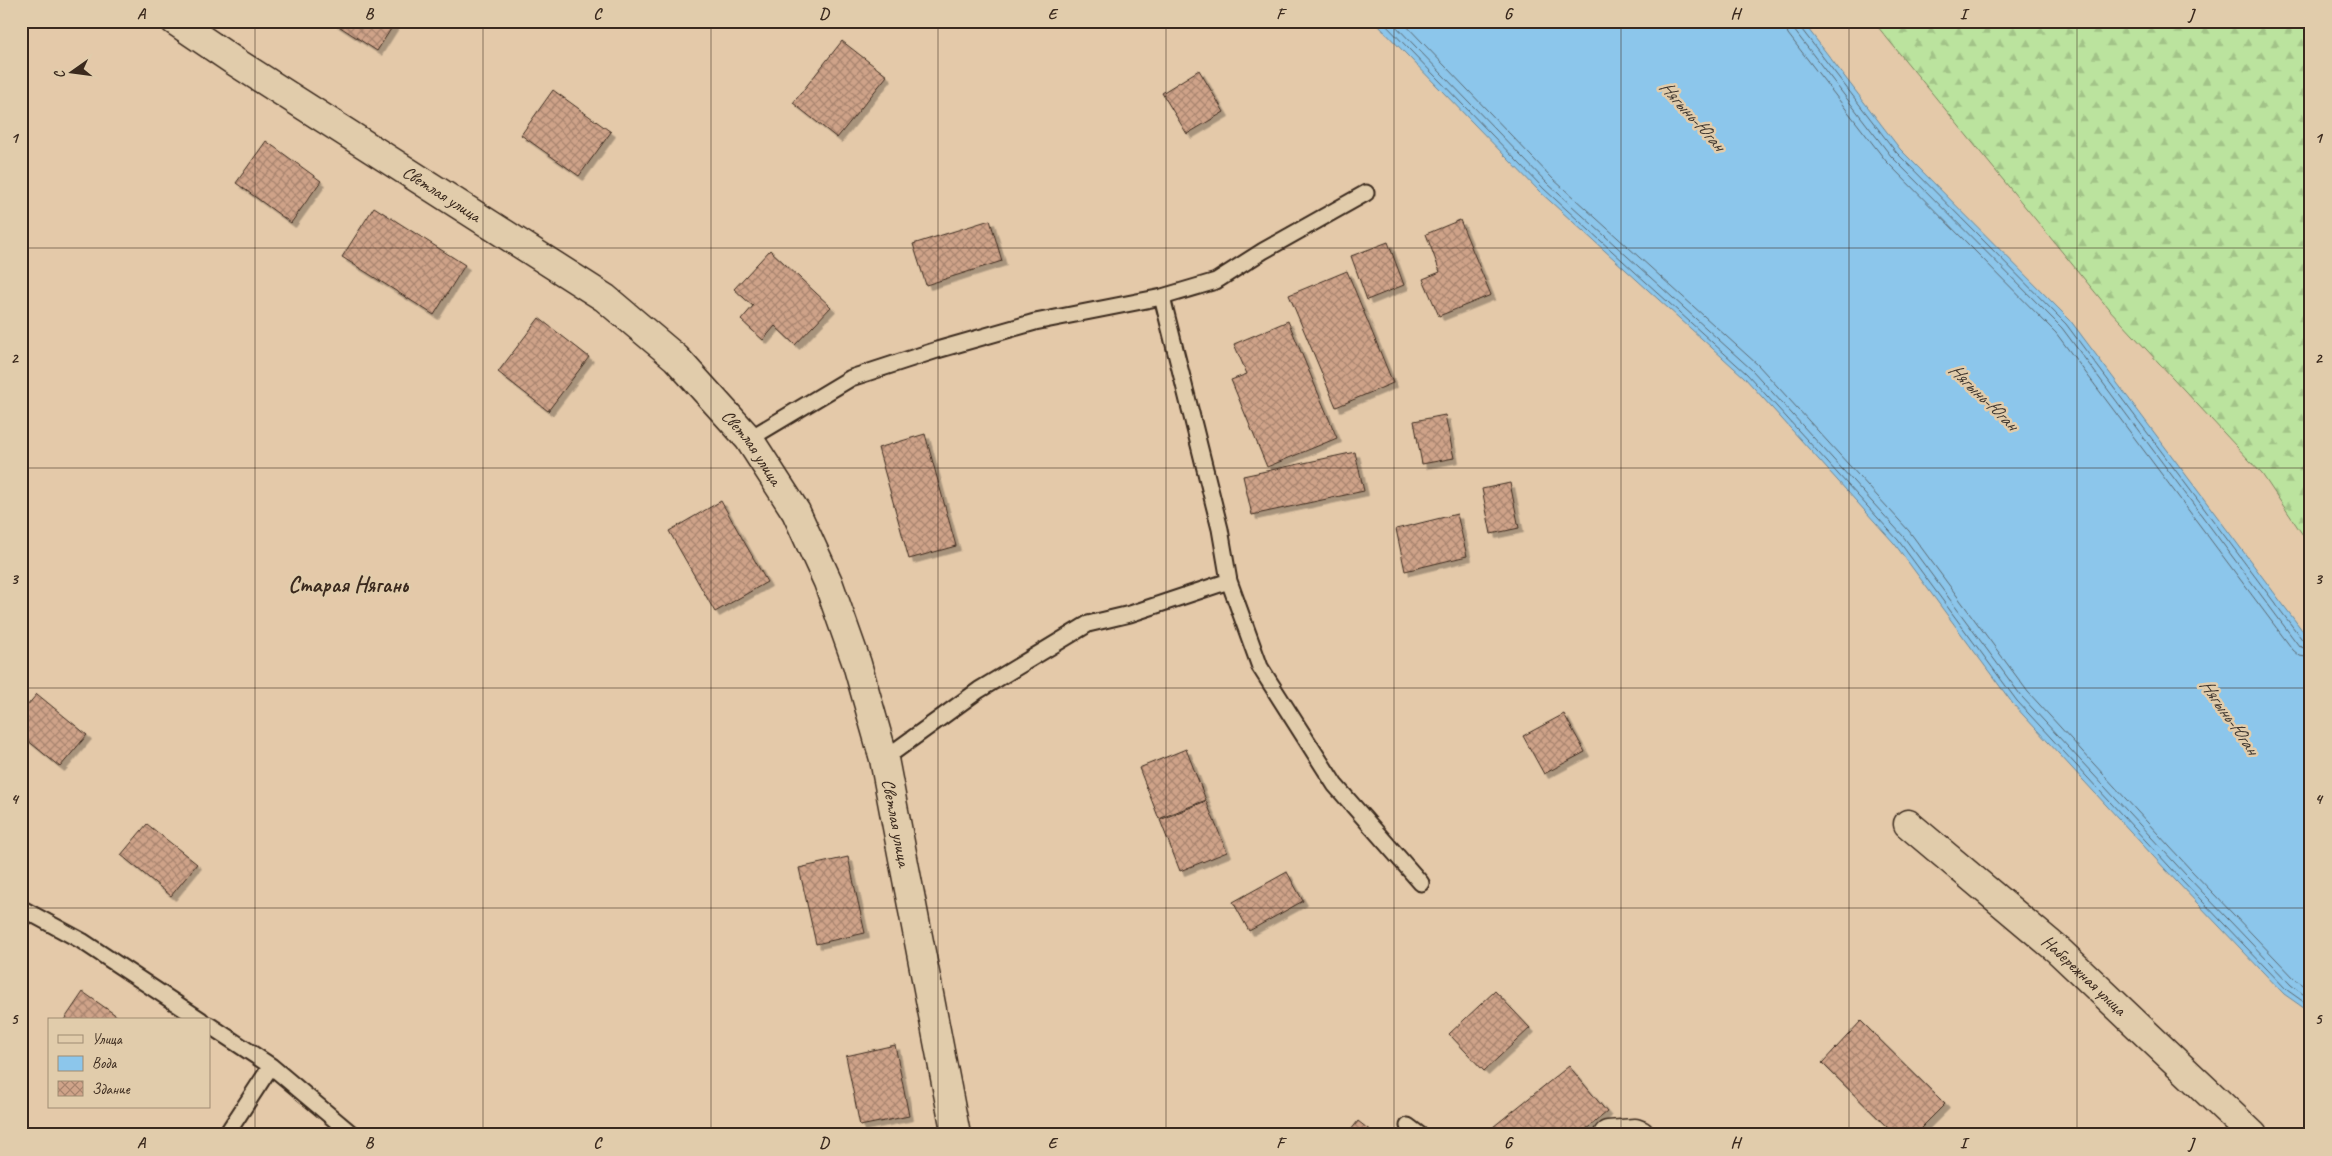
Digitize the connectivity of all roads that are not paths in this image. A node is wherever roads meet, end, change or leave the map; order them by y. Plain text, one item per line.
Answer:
1 (175, 21) edge
2 (1366, 193) dead end
3 (1162, 297) junction
4 (749, 438) junction
5 (1229, 581) junction
6 (884, 759) junction
7 (1908, 824) dead end
8 (1421, 883) dead end
9 (21, 908) edge
10 (198, 1018) edge
11 (210, 1026) edge
12 (271, 1066) junction
13 (226, 1135) edge
14 (353, 1135) edge
15 (956, 1135) edge
16 (1608, 1135) edge
17 (1640, 1135) edge
18 (2253, 1135) edge

1 - 4 street, Светлая улица
2 - 3 lane
3 - 4 lane
3 - 5 lane
4 - 6 street, Светлая улица
5 - 6 lane
5 - 8 lane
6 - 15 street, Светлая улица
7 - 18 street, Набережная улица
9 - 10 lane
11 - 12 lane
12 - 13 lane
12 - 14 lane
16 - 17 street

